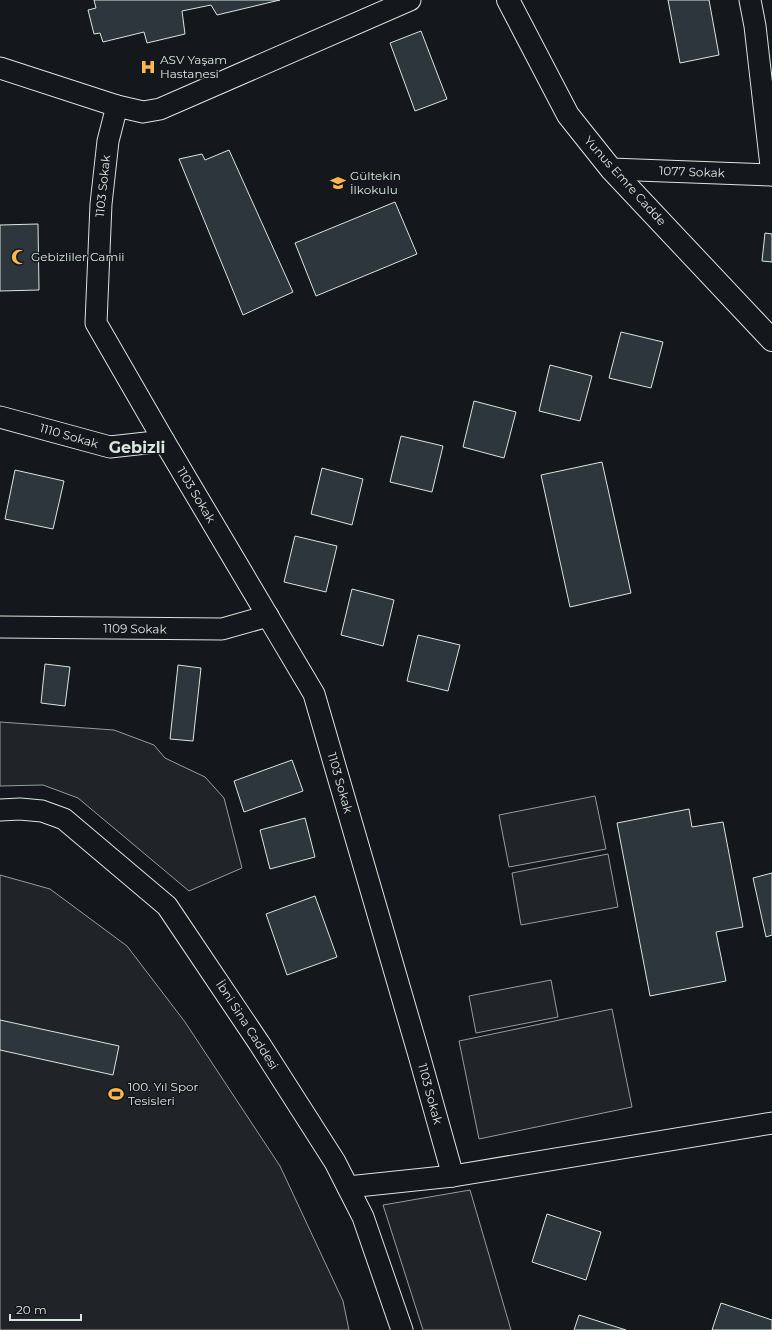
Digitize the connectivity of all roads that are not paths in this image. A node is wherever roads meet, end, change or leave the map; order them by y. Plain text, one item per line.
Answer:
1 (410, 0) edge
2 (508, 0) edge
3 (750, 0) edge
4 (0, 68) edge
5 (117, 106) junction
6 (611, 169) junction
7 (772, 175) edge
8 (772, 340) edge
9 (0, 417) edge
10 (164, 441) junction
11 (268, 616) junction
12 (0, 627) edge
13 (0, 810) edge
14 (772, 1123) edge
15 (453, 1176) junction
16 (348, 1187) junction
17 (402, 1330) edge

1 - 5 street
2 - 6 street, Yunus Emre Cadde
3 - 7 street
4 - 5 street
5 - 10 street, 1103 Sokak
6 - 7 street, 1077 Sokak
6 - 8 street, Yunus Emre Cadde
9 - 10 street, 1110 Sokak
10 - 11 street, 1103 Sokak
11 - 12 street, 1109 Sokak
11 - 15 street, 1103 Sokak
13 - 16 street, İbni Sina Caddesi
14 - 15 street
15 - 16 street
16 - 17 street, İbni Sina Caddesi

